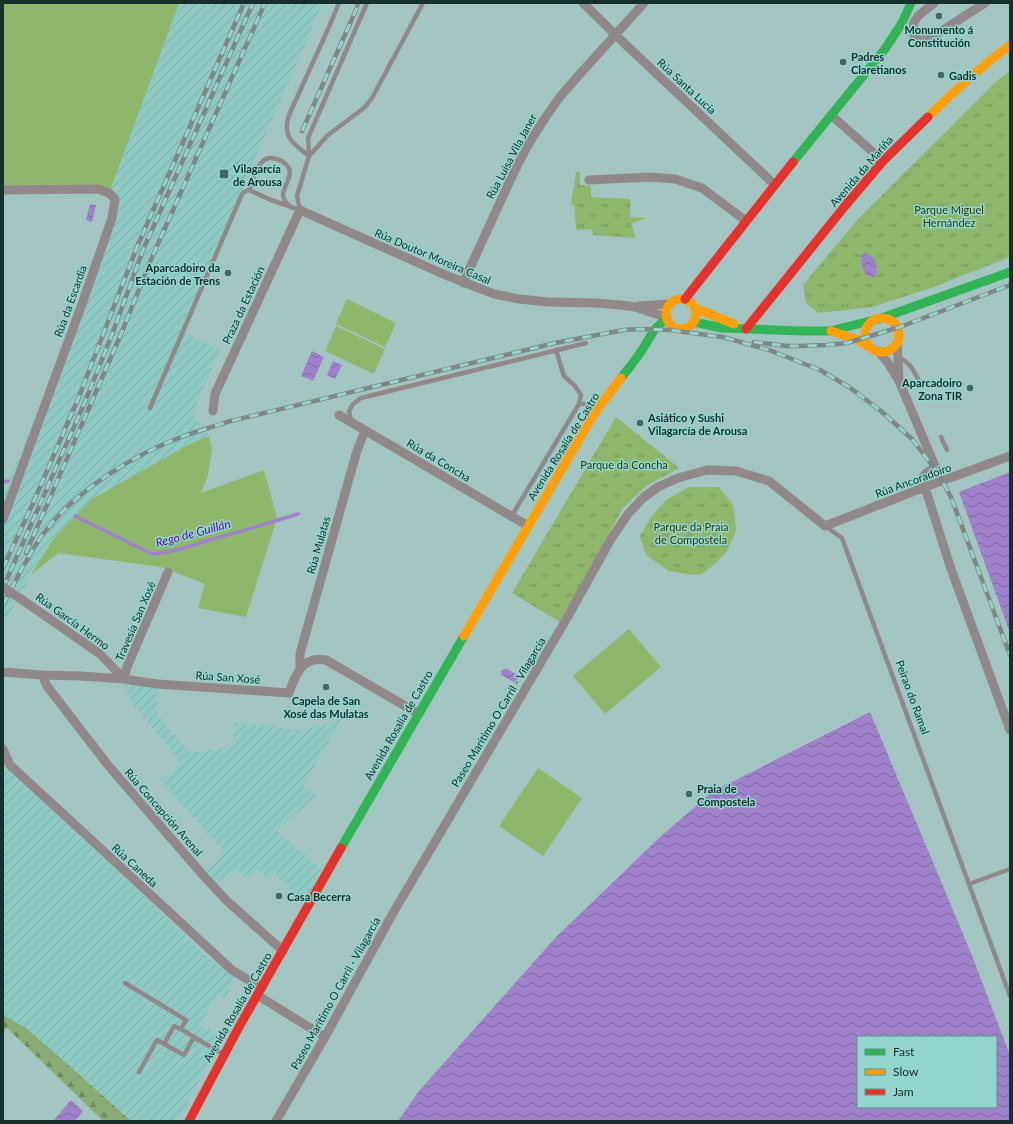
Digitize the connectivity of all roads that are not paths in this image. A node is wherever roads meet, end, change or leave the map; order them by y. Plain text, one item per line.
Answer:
1 (339, 3) edge
2 (368, 3) edge
3 (423, 3) edge
4 (584, 3) edge
5 (644, 3) edge
6 (911, 3) edge
7 (934, 3) edge
8 (985, 3) edge
9 (615, 34) junction
10 (1010, 45) edge
11 (831, 114) junction
12 (309, 156) junction
13 (883, 161) junction
14 (589, 180) dead end
15 (775, 185) junction
16 (3, 190) edge
17 (249, 190) junction
18 (288, 205) junction
19 (300, 210) junction
20 (746, 221) junction
21 (1010, 272) edge
22 (463, 283) junction
23 (685, 300) junction
24 (670, 304) junction
25 (635, 307) junction
26 (695, 308) junction
27 (911, 308) junction
28 (666, 317) junction
29 (876, 320) junction
30 (694, 322) junction
31 (674, 327) junction
32 (746, 329) junction
33 (830, 331) junction
34 (898, 332) junction
35 (897, 342) junction
36 (586, 343) dead end
37 (869, 347) junction
38 (556, 350) junction
39 (642, 350) junction
40 (879, 352) junction
41 (898, 357) junction
42 (899, 381) junction
43 (920, 383) dead end
44 (579, 404) junction
45 (150, 408) dead end
46 (597, 410) junction
47 (213, 411) dead end
48 (339, 415) dead end
49 (351, 422) junction
50 (365, 430) junction
51 (941, 437) dead end
52 (947, 450) dead end
53 (1010, 456) edge
54 (925, 487) junction
55 (511, 517) junction
56 (3, 519) edge
57 (528, 526) junction
58 (825, 526) junction
59 (168, 572) dead end
60 (3, 587) edge
61 (300, 668) junction
62 (3, 672) edge
63 (42, 675) junction
64 (124, 679) junction
65 (419, 714) junction
66 (1010, 730) edge
67 (3, 749) edge
68 (1010, 869) edge
69 (969, 884) junction
70 (282, 952) junction
71 (125, 983) dead end
72 (259, 991) junction
73 (1010, 996) edge
74 (181, 1029) junction
75 (194, 1037) junction
76 (325, 1037) junction
77 (164, 1044) junction
78 (224, 1053) junction
79 (139, 1072) dead end
80 (189, 1121) edge
81 (276, 1121) edge

1 - 12 lane
2 - 12 lane
3 - 12 lane
4 - 9 street, Rúa Santa Lucía
5 - 9 street, Rúa Luisa Vila Janer
6 - 11 main road
7 - 8 street
9 - 15 street, Rúa Santa Lucía
9 - 22 street, Rúa Luisa Vila Janer
10 - 13 main road, Avenida da Mariña
11 - 13 street
11 - 15 main road
12 - 19 lane
13 - 32 main road, Avenida da Mariña
14 - 20 street
15 - 20 main road
16 - 56 street, Rúa da Escardia
17 - 18 lane
17 - 18 lane
17 - 45 lane
18 - 19 lane
19 - 22 street, Rúa Doutor Moreira Casal
19 - 47 street, Praza da Estación
20 - 23 main road
21 - 27 main road
22 - 25 street, Rúa Doutor Moreira Casal
23 - 24 main road
23 - 26 main road
24 - 25 street, Rúa Doutor Moreira Casal
24 - 28 main road
25 - 28 street, Rúa Doutor Moreira Casal
26 - 30 main road
26 - 32 main road
27 - 29 main road
27 - 34 main road
28 - 31 main road
28 - 39 main road
29 - 33 main road
29 - 34 main road
29 - 37 main road
30 - 31 main road
30 - 32 main road
31 - 39 main road
32 - 33 main road
33 - 37 main road
34 - 35 main road
35 - 40 main road
35 - 41 street
36 - 38 lane
37 - 40 main road
38 - 44 lane
38 - 49 lane
39 - 46 main road, Avenida Rosalía de Castro
40 - 42 street
41 - 42 street
41 - 43 lane
42 - 54 street
44 - 46 lane
44 - 55 lane
46 - 57 main road, Avenida Rosalía de Castro
48 - 49 street, Rúa da Concha
49 - 50 street, Rúa da Concha
50 - 55 street, Rúa da Concha
50 - 61 street, Rúa Mulatas
51 - 52 lane
53 - 54 street, Rúa Ancoradoiro
54 - 58 street, Rúa Ancoradoiro
54 - 66 street
55 - 57 street, Rúa da Concha
57 - 65 main road, Avenida Rosalía de Castro
58 - 69 lane, Peirao do Ramal
58 - 76 street, Paseo Marítimo O Carril - Vilagarcía
59 - 64 street, Travesía San Xosé
60 - 64 street, Rúa García Hermo, bridge
61 - 64 street, Rúa San Xosé
61 - 65 street
62 - 63 street, Rúa San Xosé
63 - 64 street, Rúa San Xosé
63 - 70 street, Rúa Concepción Arenal
65 - 70 main road, Avenida Rosalía de Castro
67 - 72 street, Rúa Caneda
68 - 69 lane
69 - 73 lane, Peirao do Ramal
70 - 72 main road, Avenida Rosalía de Castro
71 - 74 lane
72 - 76 street, Rúa Caneda
72 - 78 main road, Avenida Rosalía de Castro
74 - 75 lane
74 - 77 lane
75 - 77 lane
75 - 78 lane
76 - 81 street, Paseo Marítimo O Carril - Vilagarcía
77 - 79 lane
78 - 80 main road, Avenida Rosalía de Castro

